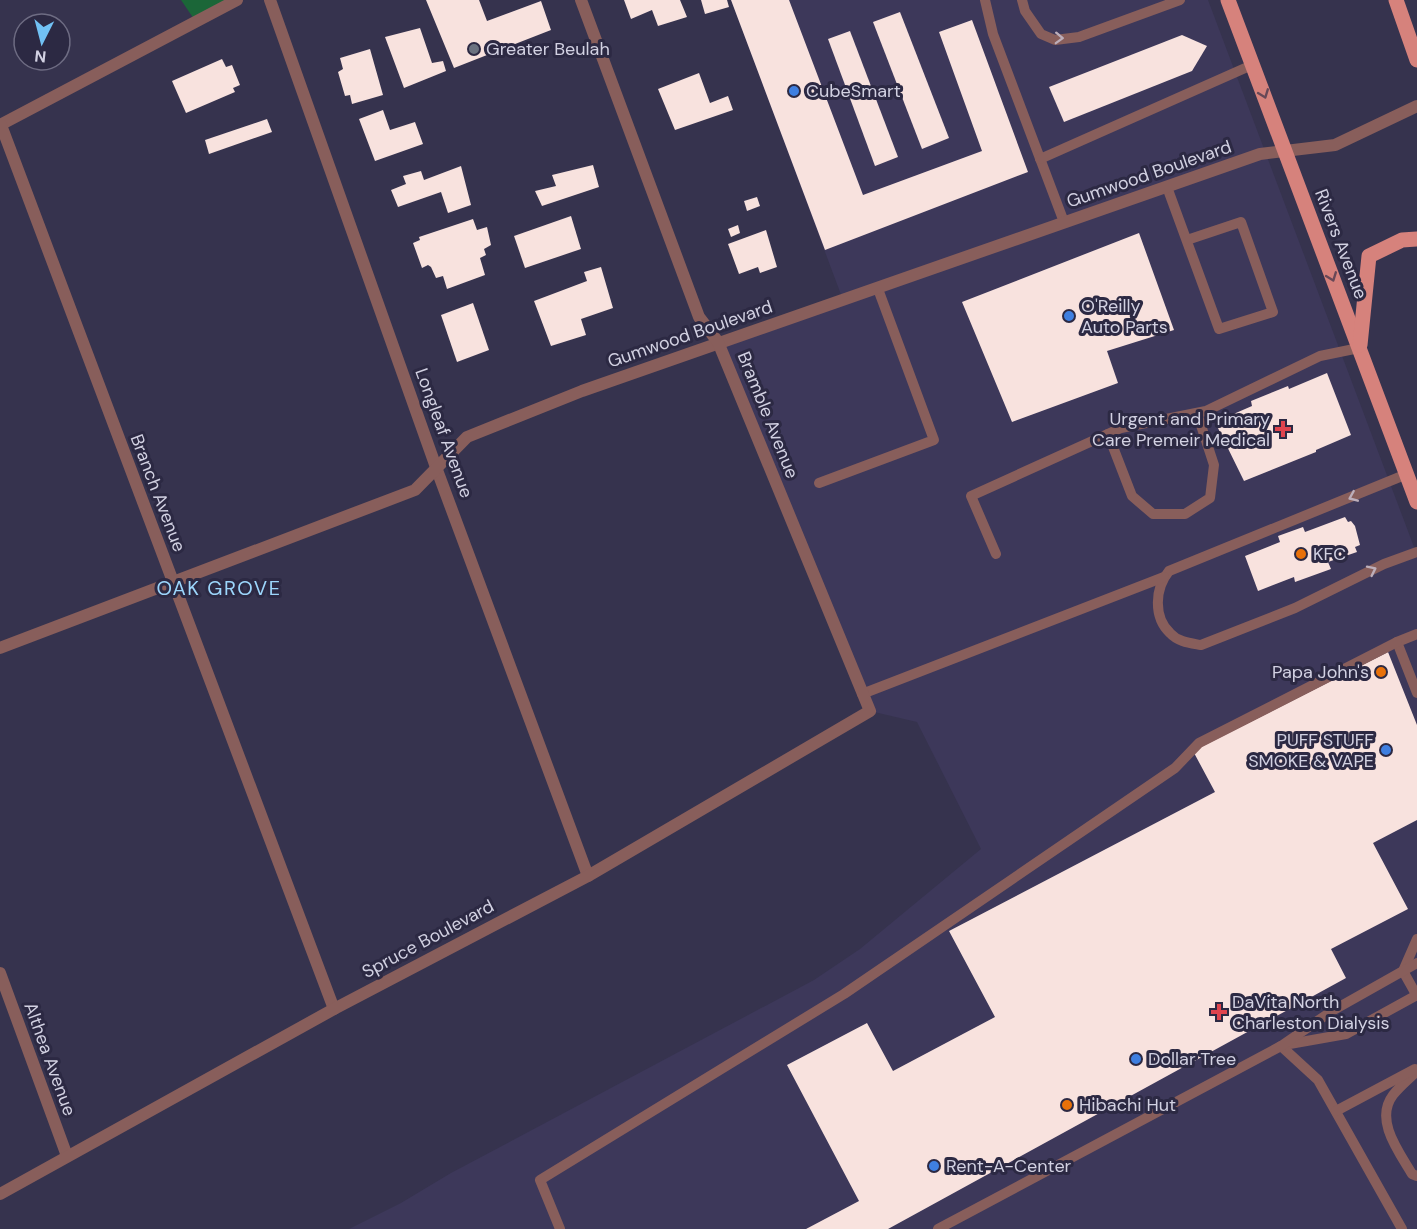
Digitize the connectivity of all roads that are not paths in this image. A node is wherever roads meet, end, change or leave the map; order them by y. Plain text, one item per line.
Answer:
1 (237, 0) edge
2 (270, 0) edge
3 (581, 0) edge
4 (985, 0) edge
5 (1023, 0) edge
6 (1180, 0) edge
7 (1228, 0) edge
8 (1396, 0) edge
9 (1417, 60) edge
10 (1252, 65) junction
11 (1417, 106) edge
12 (1, 125) edge
13 (1285, 151) junction
14 (1040, 159) junction
15 (1167, 187) junction
16 (1064, 222) junction
17 (1417, 239) edge
18 (1187, 240) junction
19 (878, 289) junction
20 (718, 342) junction
21 (1359, 348) junction
22 (1197, 413) junction
23 (1108, 434) junction
24 (437, 470) junction
25 (1407, 474) junction
26 (819, 483) dead end
27 (1417, 502) edge
28 (1417, 552) edge
29 (996, 554) dead end
30 (1167, 574) junction
31 (172, 581) junction
32 (1417, 634) edge
33 (1397, 642) junction
34 (0, 648) edge
35 (1417, 693) edge
36 (862, 694) junction
37 (870, 711) joint
38 (588, 876) junction
39 (1417, 939) edge
40 (1417, 963) edge
41 (1403, 971) junction
42 (0, 973) edge
43 (1417, 996) edge
44 (334, 1009) junction
45 (1281, 1046) junction
46 (1417, 1070) edge
47 (1336, 1111) junction
48 (67, 1156) junction
49 (1417, 1176) edge
50 (0, 1194) edge
51 (560, 1229) edge
52 (938, 1229) edge
53 (1402, 1229) edge

1 - 12 street
2 - 24 street, Longleaf Avenue
3 - 20 street, Bramble Avenue
4 - 14 lane
5 -> 6 lane
7 - 10 main road, Rivers Avenue
8 - 9 main road
10 -> 13 main road, Rivers Avenue
10 - 14 lane
11 - 13 street, Gumwood Boulevard
12 - 31 street, Branch Avenue
13 - 15 street, Gumwood Boulevard
13 -> 21 main road, Rivers Avenue
14 - 16 lane
15 - 16 street, Gumwood Boulevard
15 - 18 lane
16 - 19 street, Gumwood Boulevard
17 - 21 main road
18 - 18 lane
19 - 20 street, Gumwood Boulevard
19 - 26 lane
20 - 24 street, Gumwood Boulevard
20 - 36 street, Bramble Avenue
21 - 22 lane
21 - 25 main road, Rivers Avenue
22 - 23 lane
22 - 23 lane
23 - 29 lane
24 - 31 street, Gumwood Boulevard
24 - 38 street, Longleaf Avenue
25 - 27 main road, Rivers Avenue
25 -> 30 lane
30 -> 28 lane
30 - 36 lane
31 - 34 street, Gumwood Boulevard
31 - 44 street, Branch Avenue
32 - 33 lane
33 - 35 lane
33 - 51 lane
36 - 37 street, Bramble Avenue
37 - 38 street, Spruce Boulevard
38 - 44 street, Spruce Boulevard
39 - 41 lane
40 - 41 lane
41 - 43 lane
41 - 45 lane
42 - 48 street, Althea Avenue
43 - 45 lane
44 - 48 street, Spruce Boulevard
45 - 47 lane
45 - 52 lane
46 - 47 lane
46 - 49 lane
47 - 53 lane
48 - 50 street, Spruce Boulevard

